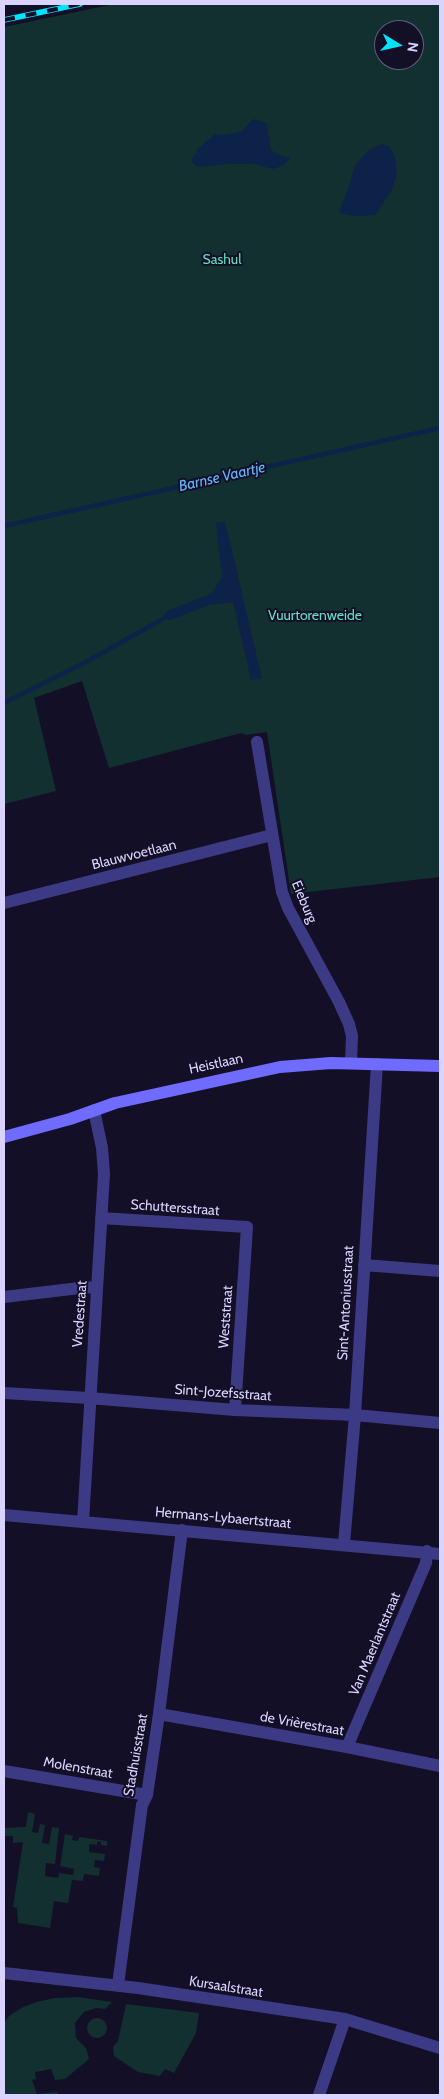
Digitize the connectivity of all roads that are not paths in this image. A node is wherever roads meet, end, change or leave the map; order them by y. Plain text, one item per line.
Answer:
1 (258, 742) dead end
2 (272, 835) junction
3 (4, 903) edge
4 (351, 1063) junction
5 (377, 1064) junction
6 (440, 1066) edge
7 (94, 1110) junction
8 (4, 1137) edge
9 (101, 1218) junction
10 (247, 1227) joint
11 (364, 1265) junction
12 (440, 1271) edge
13 (97, 1289) junction
14 (4, 1298) edge
15 (4, 1394) edge
16 (89, 1398) junction
17 (235, 1410) junction
18 (355, 1414) junction
19 (440, 1423) edge
20 (4, 1515) edge
21 (83, 1522) junction
22 (182, 1530) junction
23 (344, 1544) junction
24 (427, 1552) junction
25 (440, 1554) edge
26 (159, 1714) junction
27 (347, 1747) junction
28 (440, 1766) edge
29 (4, 1770) edge
30 (147, 1795) junction
31 (4, 1973) edge
32 (118, 1986) junction
33 (345, 2020) junction
34 (440, 2048) edge
35 (319, 2095) edge

1 - 2 street, Eieburg
2 - 3 street, Blauwvoetlaan
2 - 4 street, Eieburg
4 - 5 main road, Heistlaan
4 - 7 main road, Heistlaan
5 - 6 main road, Heistlaan
5 - 11 street, Sint-Antoniusstraat
7 - 8 main road, Heistlaan
7 - 9 street, Vredestraat
9 - 10 street, Schuttersstraat
9 - 13 street, Vredestraat
10 - 17 street, Weststraat
11 - 12 street
11 - 18 street, Sint-Antoniusstraat
13 - 14 street
13 - 16 street, Vredestraat
15 - 16 street, Sint-Jozefsstraat
16 - 17 street, Sint-Jozefsstraat
16 - 21 street, Vredestraat
17 - 18 street, Sint-Jozefsstraat
18 - 19 street, Sint-Jozefsstraat
18 - 23 street, Sint-Antoniusstraat
20 - 21 street, Hermans-Lybaertstraat
21 - 22 street, Hermans-Lybaertstraat
22 - 23 street, Hermans-Lybaertstraat
22 - 26 street, Stadhuisstraat
23 - 24 street, Hermans-Lybaertstraat
24 - 25 street, Hermans-Lybaertstraat
24 - 27 street, Van Maerlantstraat
26 - 27 street, de Vrièrestraat
26 - 30 street, Stadhuisstraat
27 - 28 street, de Vrièrestraat
29 - 30 street, Molenstraat
30 - 32 street, Stadhuisstraat
31 - 32 street, Kursaalstraat
32 - 33 street, Kursaalstraat
33 - 34 street, Kursaalstraat
33 - 35 street

